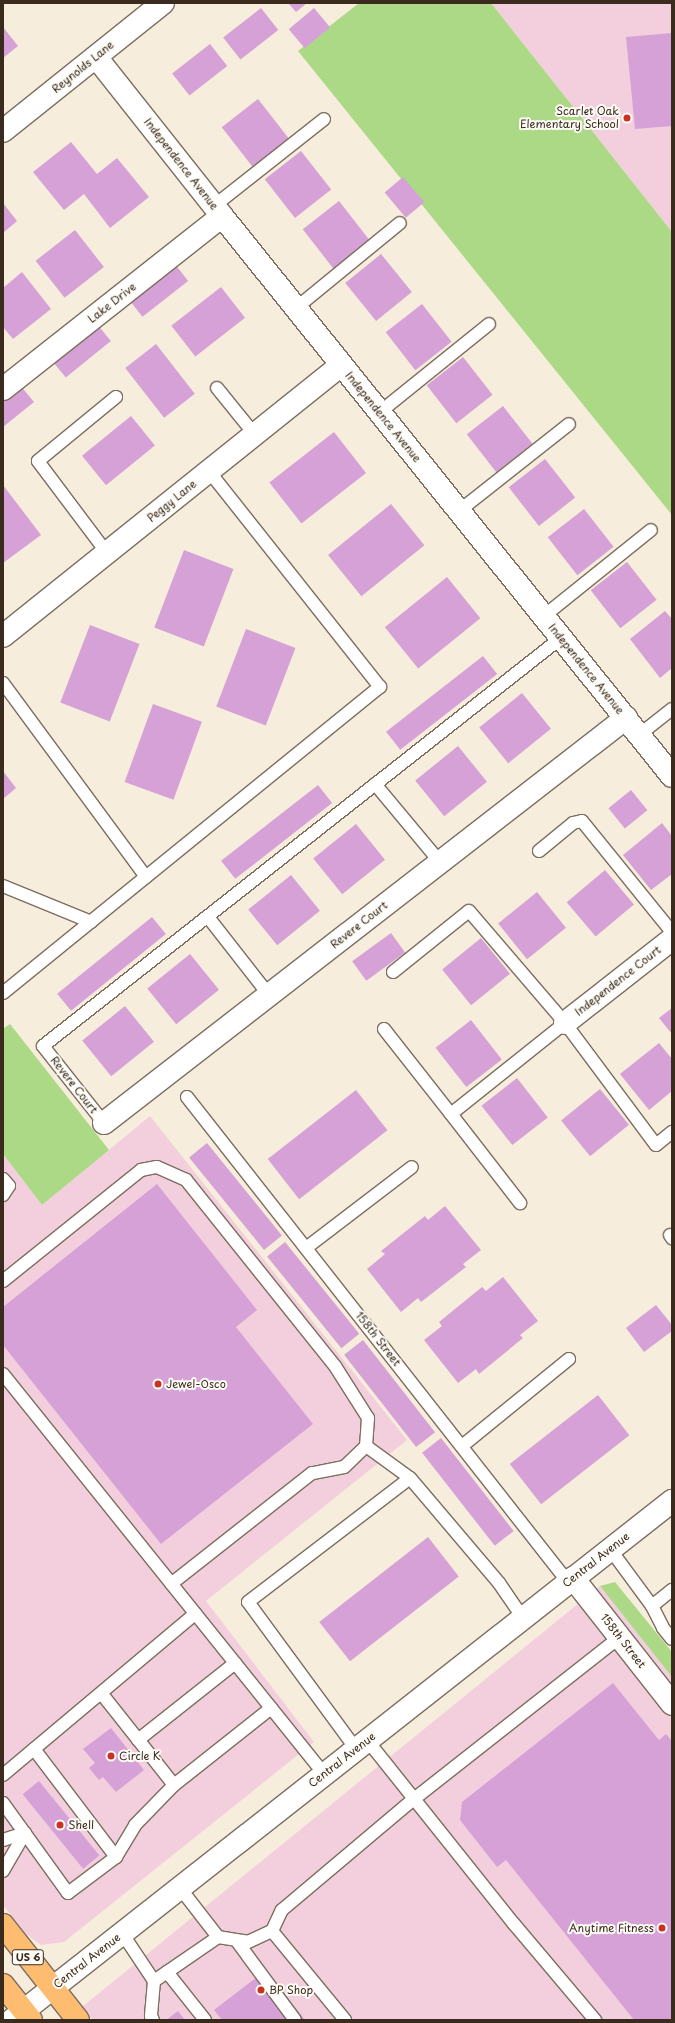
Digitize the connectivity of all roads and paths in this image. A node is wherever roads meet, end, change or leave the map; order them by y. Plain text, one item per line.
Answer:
1 (163, 3) edge
2 (96, 56) junction
3 (324, 119) dead end
4 (3, 131) edge
5 (218, 211) junction
6 (400, 223) dead end
7 (296, 308) junction
8 (490, 324) dead end
9 (342, 365) junction
10 (217, 388) dead end
11 (3, 389) edge
12 (116, 397) dead end
13 (380, 412) junction
14 (569, 424) dead end
15 (255, 435) junction
16 (209, 471) junction
17 (459, 511) junction
18 (651, 530) dead end
19 (107, 553) junction
20 (544, 616) junction
21 (3, 636) edge
22 (561, 638) junction
23 (3, 683) edge
24 (672, 709) edge
25 (626, 718) junction
26 (639, 735) junction
27 (672, 776) edge
28 (375, 784) junction
29 (539, 851) dead end
30 (440, 862) junction
31 (146, 877) junction
32 (3, 886) edge
33 (208, 917) junction
34 (91, 922) junction
35 (672, 932) edge
36 (672, 940) edge
37 (393, 972) dead end
38 (3, 993) edge
39 (269, 995) junction
40 (565, 1023) junction
41 (384, 1029) dead end
42 (187, 1097) dead end
43 (451, 1114) junction
44 (104, 1123) joint
45 (672, 1132) edge
46 (412, 1166) dead end
47 (3, 1179) edge
48 (3, 1195) edge
49 (520, 1203) dead end
50 (306, 1248) junction
51 (3, 1281) edge
52 (569, 1359) dead end
53 (3, 1374) edge
54 (366, 1446) junction
55 (462, 1446) junction
56 (410, 1478) junction
57 (672, 1501) edge
58 (610, 1549) junction
59 (571, 1580) junction
60 (171, 1584) junction
61 (672, 1590) edge
62 (652, 1606) junction
63 (195, 1614) junction
64 (523, 1618) junction
65 (620, 1637) junction
66 (672, 1639) edge
67 (235, 1663) junction
68 (101, 1693) junction
69 (672, 1704) edge
70 (271, 1708) junction
71 (138, 1740) junction
72 (362, 1745) junction
73 (34, 1749) junction
74 (324, 1774) junction
75 (3, 1775) edge
76 (174, 1785) junction
77 (414, 1799) junction
78 (3, 1803) edge
79 (25, 1833) junction
80 (3, 1840) edge
81 (116, 1857) junction
82 (3, 1871) edge
83 (180, 1888) junction
84 (3, 1925) edge
85 (272, 1931) junction
86 (122, 1933) junction
87 (218, 1937) junction
88 (236, 1940) junction
89 (167, 1972) junction
90 (154, 1981) junction
91 (3, 1985) edge
92 (53, 1988) junction
93 (22, 2017) edge
94 (78, 2020) edge
95 (153, 2020) edge
96 (206, 2020) edge
97 (295, 2020) edge
98 (345, 2020) edge
99 (595, 2020) edge

1 - 2 street, Reynolds Lane
2 - 4 street, Reynolds Lane
2 - 5 street, Independence Avenue
3 - 5 lane
5 - 7 street, Independence Avenue
5 - 11 street, Lake Drive
6 - 7 lane
7 - 9 street, Independence Avenue
8 - 13 lane
9 - 13 street, Independence Avenue
9 - 15 street, Peggy Lane
10 - 15 lane
12 - 19 lane
13 - 17 street, Independence Avenue
14 - 17 lane
15 - 16 street, Peggy Lane
16 - 19 street, Peggy Lane
16 - 31 lane
17 - 20 street, Independence Avenue
18 - 20 lane
19 - 21 street, Peggy Lane
20 - 22 street, Independence Avenue
22 - 25 street, Independence Avenue
22 - 28 lane, Revere Court
23 - 31 lane
24 - 26 lane
25 - 26 street, Independence Avenue
25 - 30 street, Revere Court
26 - 27 street, Independence Avenue
28 - 30 lane
28 - 33 lane, Revere Court
29 - 35 lane
30 - 39 street, Revere Court
31 - 34 lane
32 - 34 lane
33 - 39 lane
33 - 44 lane, Revere Court
34 - 38 lane
36 - 40 street, Independence Court
37 - 40 lane
39 - 44 street, Revere Court
40 - 43 lane
40 - 45 lane
41 - 43 lane
42 - 50 lane, 158th Street
43 - 49 lane
46 - 50 lane
47 - 48 lane
50 - 55 lane, 158th Street
51 - 54 lane
52 - 55 lane
53 - 60 lane
54 - 56 lane
54 - 60 lane
55 - 59 lane, 158th Street
56 - 64 lane
56 - 72 lane
57 - 58 street, Central Avenue
58 - 59 street, Central Avenue
58 - 62 lane
59 - 64 street, Central Avenue
59 - 65 street, 158th Street
60 - 63 lane
61 - 62 lane
62 - 66 lane
63 - 67 lane
63 - 68 lane
64 - 72 street, Central Avenue
65 - 69 street, 158th Street
65 - 77 lane
67 - 70 lane
67 - 71 lane
68 - 71 lane
68 - 73 lane
70 - 74 lane
70 - 76 lane
71 - 76 lane
72 - 74 street, Central Avenue
72 - 77 lane
73 - 75 lane
73 - 81 lane
74 - 83 street, Central Avenue
76 - 81 lane
77 - 85 lane
77 - 99 lane
78 - 79 lane
79 - 80 lane
79 - 81 lane
79 - 82 lane
83 - 86 street, Central Avenue
83 - 87 lane
84 - 92 main road, US 6
85 - 88 lane
85 - 98 lane
86 - 90 lane
86 - 92 street, Central Avenue
87 - 88 lane
87 - 89 lane
88 - 97 lane
89 - 90 lane
89 - 96 lane
90 - 95 lane
91 - 93 main road
92 - 93 street, Central Avenue
92 - 94 main road, US 6

